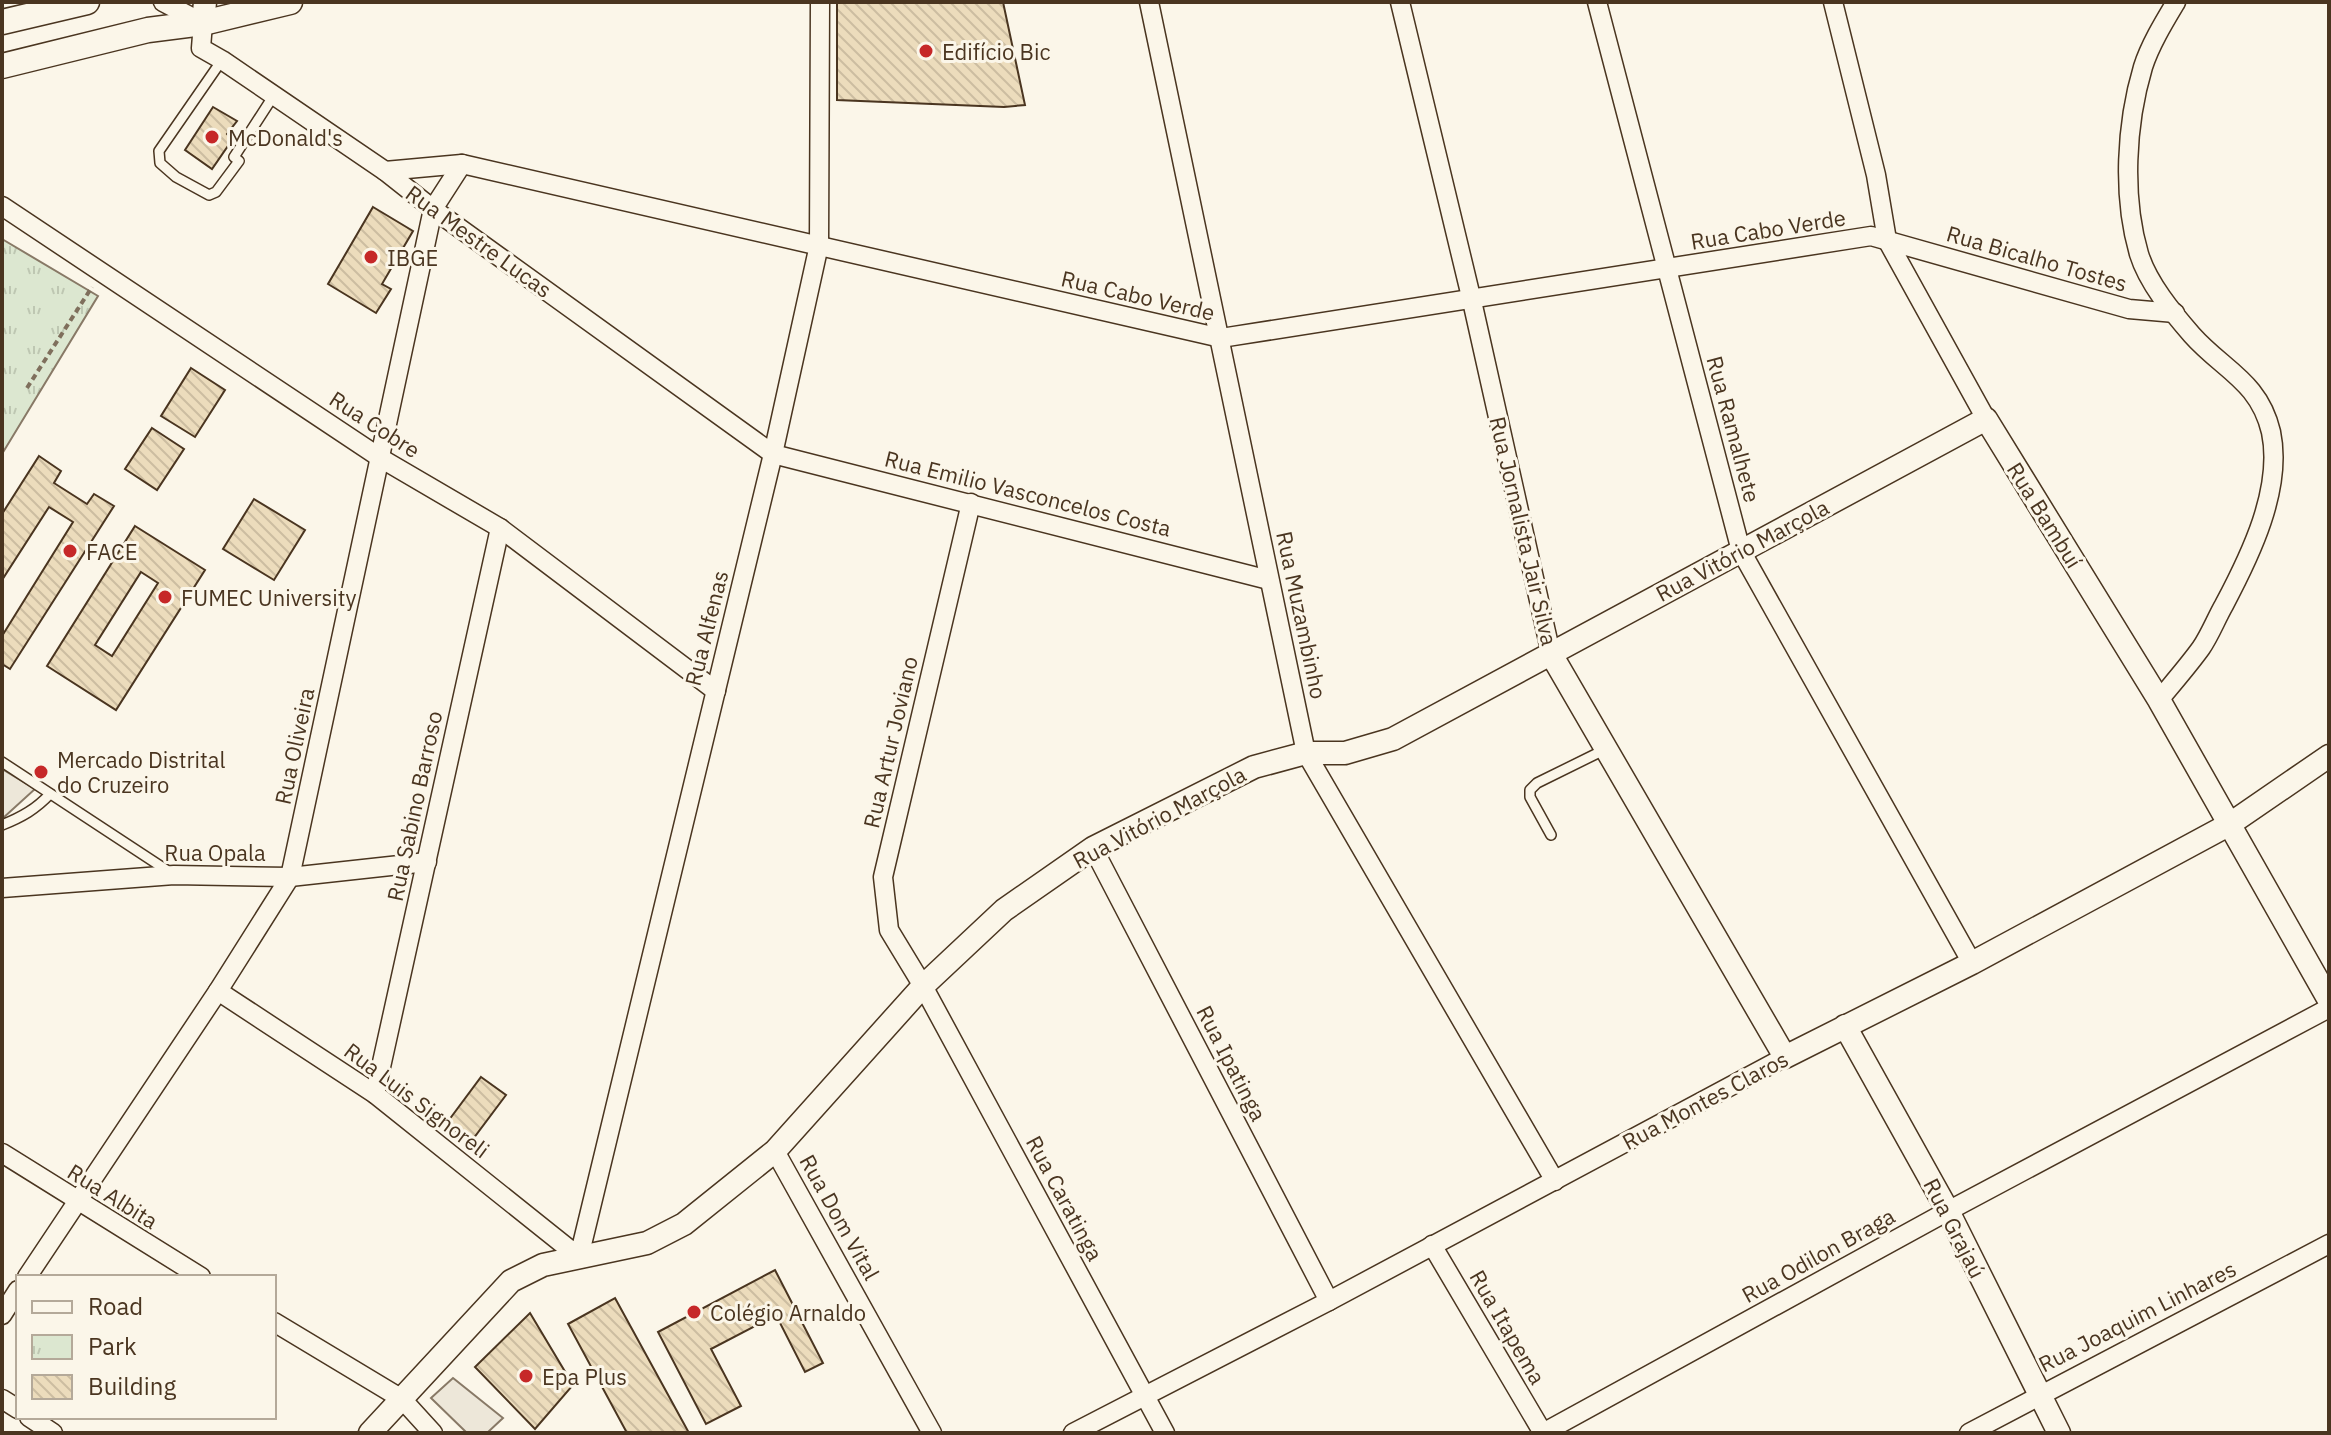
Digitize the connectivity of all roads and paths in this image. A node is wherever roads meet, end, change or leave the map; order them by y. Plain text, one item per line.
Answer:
1 (87, 2) edge
2 (163, 2) edge
3 (290, 2) edge
4 (820, 2) edge
5 (1149, 2) edge
6 (1400, 2) edge
7 (1597, 2) edge
8 (1833, 2) edge
9 (2176, 2) edge
10 (204, 12) edge
11 (2, 22) edge
12 (222, 60) junction
13 (2, 66) edge
14 (274, 95) junction
15 (462, 164) junction
16 (385, 171) junction
17 (2, 206) edge
18 (433, 209) junction
19 (1887, 240) junction
20 (819, 245) junction
21 (1667, 270) junction
22 (102, 272) junction
23 (1472, 301) junction
24 (2175, 313) junction
25 (1221, 338) junction
26 (27, 388) dead end
27 (1986, 419) junction
28 (773, 454) junction
29 (382, 459) junction
30 (971, 503) junction
31 (500, 528) junction
32 (1741, 551) junction
33 (1269, 580) junction
34 (1551, 654) junction
35 (716, 691) junction
36 (2159, 700) junction
37 (1606, 749) junction
38 (1306, 753) junction
39 (2329, 756) edge
40 (2, 762) edge
41 (50, 794) junction
42 (2230, 824) junction
43 (2, 825) edge
44 (1551, 835) dead end
45 (1093, 848) junction
46 (427, 862) junction
47 (174, 875) junction
48 (290, 877) junction
49 (2, 888) edge
50 (1972, 963) junction
51 (923, 986) junction
52 (218, 991) junction
53 (2329, 1000) edge
54 (2329, 1008) edge
55 (1845, 1026) junction
56 (1785, 1057) junction
57 (375, 1094) junction
58 (775, 1151) junction
59 (2, 1153) edge
60 (1555, 1181) junction
61 (76, 1201) junction
62 (1948, 1211) junction
63 (2329, 1244) edge
64 (1432, 1245) junction
65 (579, 1257) junction
66 (28, 1275) edge
67 (198, 1275) edge
68 (16, 1293) edge
69 (1329, 1301) junction
70 (2, 1315) edge
71 (276, 1323) edge
72 (2038, 1395) junction
73 (1145, 1396) junction
74 (402, 1399) junction
75 (32, 1419) edge
76 (53, 1433) edge
77 (370, 1433) edge
78 (433, 1433) edge
79 (932, 1433) edge
80 (1073, 1433) edge
81 (1165, 1433) edge
82 (1543, 1433) edge
83 (1969, 1433) edge
84 (2059, 1433) edge

1 - 11 main road
2 - 10 street
3 - 10 main road
4 - 20 street, Rua Alfenas
5 - 25 street, Rua Muzambinho
6 - 23 street, Rua Jornalista Jair Silva
7 - 21 street, Rua Ramalhete
8 - 19 street, Rua Bambuí
9 - 24 street
10 - 12 street, Rua Mestre Lucas
10 - 13 main road
12 - 14 street, Rua Mestre Lucas
12 - 14 lane
14 - 16 street, Rua Mestre Lucas
15 - 16 street, Rua Cabo Verde
15 - 18 street, Rua Oliveira
15 - 20 street, Rua Cabo Verde
16 - 18 street, Rua Mestre Lucas
17 - 22 street, Rua Cobre
18 - 28 street, Rua Mestre Lucas
18 - 29 street, Rua Oliveira
19 - 21 street, Rua Cabo Verde
19 - 24 street, Rua Bicalho Tostes
19 - 27 street, Rua Bambuí
20 - 25 street, Rua Cabo Verde
20 - 28 street, Rua Alfenas
21 - 23 street, Rua Cabo Verde
21 - 32 street, Rua Ramalhete
22 - 26 path
22 - 29 street, Rua Cobre
23 - 25 street, Rua Cabo Verde
23 - 34 street, Rua Jornalista Jair Silva
24 - 36 street
25 - 33 street, Rua Muzambinho
27 - 32 street, Rua Vitório Marçola
27 - 36 street, Rua Bambuí
28 - 30 street, Rua Emilio Vasconcelos Costa
28 - 35 street, Rua Alfenas
29 - 31 street, Rua Cobre
29 - 48 street, Rua Oliveira
30 - 33 street, Rua Emilio Vasconcelos Costa
30 - 51 street, Rua Artur Joviano
31 - 35 street, Rua Cobre
31 - 46 street, Rua Sabino Barroso
32 - 34 street, Rua Vitório Marçola
32 - 50 street, Rua Ramalhete
33 - 38 street, Rua Muzambinho
34 - 37 street, Rua Jornalista Jair Silva
34 - 38 street, Rua Vitório Marçola
35 - 65 street, Rua Alfenas
36 - 42 street, Rua Bambuí
37 - 44 lane
37 - 56 street, Rua Jornalista Jair Silva
38 - 45 street, Rua Vitório Marçola
38 - 60 street, Rua Muzambinho
39 - 42 street, Rua Montes Claros
40 - 41 lane
41 - 43 lane
41 - 47 lane
42 - 50 street, Rua Montes Claros
42 - 53 street, Rua Bambuí
45 - 51 street, Rua Vitório Marçola
45 - 69 street, Rua Ipatinga
46 - 48 street, Rua Opala
46 - 57 street, Rua Sabino Barroso
47 - 48 street, Rua Opala
47 - 49 street, Rua Opala
48 - 52 street, Rua Oliveira
50 - 55 street, Rua Montes Claros
51 - 58 street, Rua Vitório Marçola
51 - 73 street, Rua Caratinga
52 - 57 street, Rua Luis Signoreli
52 - 61 street, Rua Oliveira
54 - 62 street, Rua Odilon Braga
55 - 56 street, Rua Montes Claros
55 - 62 street, Rua Grajaú
56 - 60 street, Rua Montes Claros
57 - 65 street, Rua Luis Signoreli
58 - 65 street, Rua Vitório Marçola
58 - 79 street, Rua Dom Vital
59 - 61 street, Rua Albita
60 - 64 street, Rua Montes Claros
61 - 66 street, Rua Oliveira
61 - 67 street, Rua Albita
62 - 72 street, Rua Grajaú
62 - 82 street, Rua Odilon Braga
63 - 72 street, Rua Joaquim Linhares
64 - 69 street, Rua Montes Claros
64 - 82 street, Rua Itapema
65 - 74 street, Rua Vitório Marçola
68 - 70 street
69 - 73 street, Rua Montes Claros
71 - 74 street
72 - 83 street, Rua Joaquim Linhares
72 - 84 street, Rua Grajaú
73 - 80 street, Rua Montes Claros
73 - 81 street, Rua Caratinga
74 - 77 street, Rua Vitório Marçola
74 - 78 street
75 - 76 street

